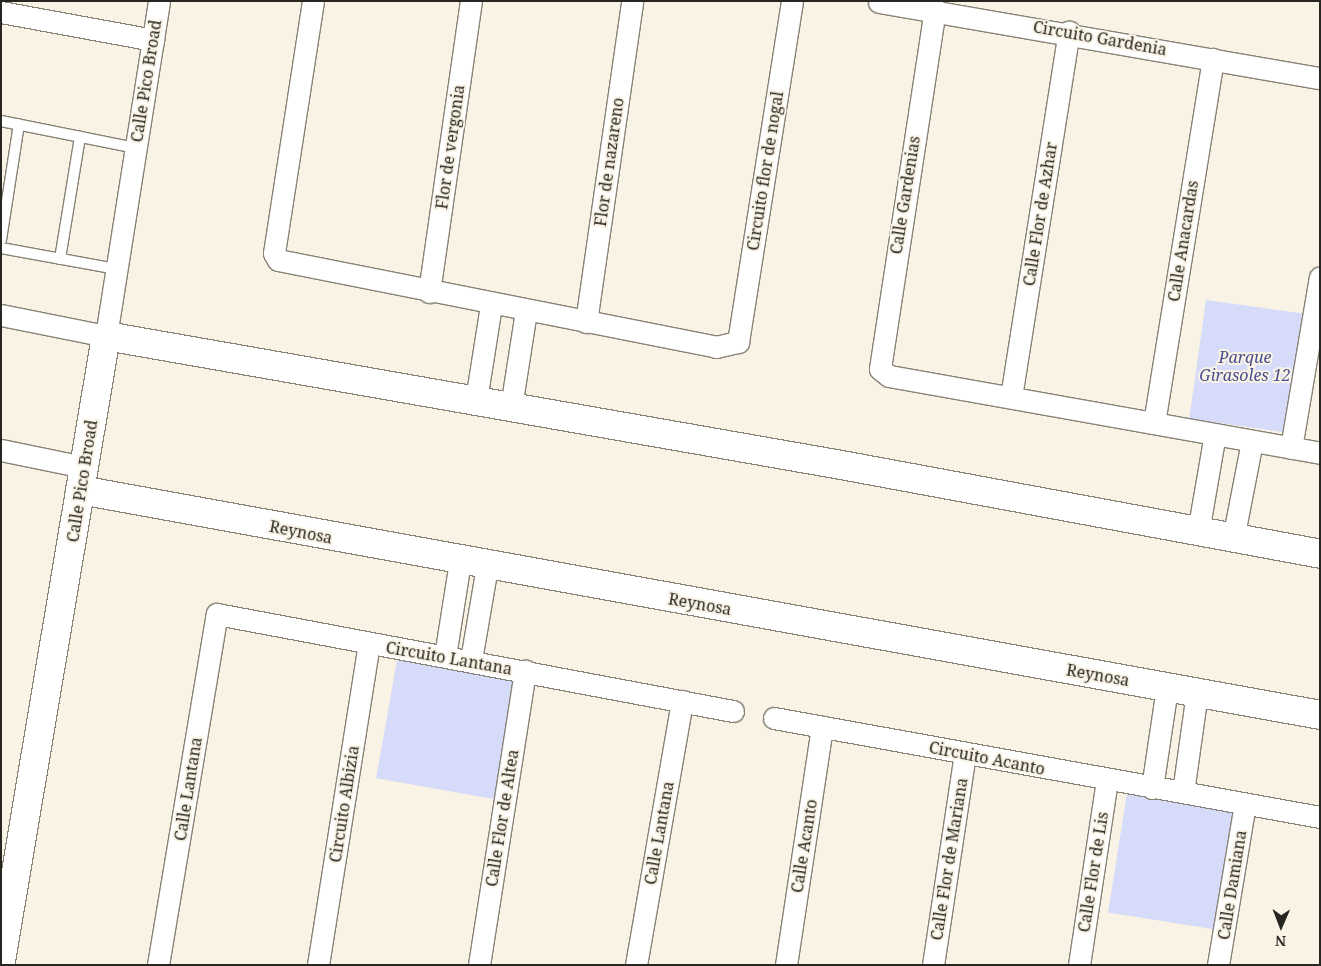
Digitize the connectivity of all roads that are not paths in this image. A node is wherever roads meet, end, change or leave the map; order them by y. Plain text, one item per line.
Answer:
1 (159, 1) edge
2 (313, 1) edge
3 (471, 1) edge
4 (632, 1) edge
5 (792, 1) edge
6 (879, 2) edge
7 (11, 9) edge
8 (935, 9) junction
9 (1068, 32) junction
10 (153, 40) junction
11 (1213, 58) junction
12 (1320, 78) edge
13 (1, 121) edge
14 (19, 124) junction
15 (80, 136) junction
16 (136, 148) junction
17 (1, 240) edge
18 (1, 248) edge
19 (60, 259) junction
20 (117, 269) junction
21 (1320, 276) edge
22 (429, 292) junction
23 (492, 305) junction
24 (526, 311) junction
25 (1, 315) edge
26 (586, 322) junction
27 (106, 336) junction
28 (1011, 397) junction
29 (476, 400) junction
30 (511, 407) junction
31 (1154, 423) junction
32 (1215, 434) junction
33 (1252, 441) junction
34 (1291, 448) junction
35 (1, 450) edge
36 (1320, 453) edge
37 (82, 478) junction
38 (1198, 532) junction
39 (1233, 539) junction
40 (1320, 554) edge
41 (460, 561) junction
42 (487, 566) junction
43 (217, 614) joint
44 (369, 643) junction
45 (445, 656) junction
46 (471, 660) junction
47 (525, 671) junction
48 (1167, 688) junction
49 (1197, 693) junction
50 (682, 701) junction
51 (733, 711) dead end
52 (1320, 715) edge
53 (774, 718) dead end
54 (822, 727) junction
55 (965, 754) junction
56 (1107, 780) junction
57 (1152, 788) junction
58 (1183, 792) junction
59 (1245, 804) junction
60 (1320, 817) edge
61 (1, 961) edge
62 (158, 965) edge
63 (318, 965) edge
64 (479, 965) edge
65 (636, 965) edge
66 (786, 965) edge
67 (933, 965) edge
68 (1079, 965) edge
69 (1218, 965) edge

1 - 10 street, Calle Pico Broad
2 - 22 street
3 - 22 street, Flor de vergonia
4 - 26 street, Flor de nazareno
5 - 26 street, Circuito flor de nogal
6 - 8 street, Circuito Gardenia
7 - 10 street
8 - 9 street, Circuito Gardenia
8 - 28 street, Calle Gardenias
9 - 11 street, Circuito Gardenia
9 - 28 street, Calle Flor de Azhar
10 - 16 street, Calle Pico Broad
11 - 12 street, Circuito Gardenia
11 - 31 street, Calle Anacardas
13 - 14 lane
14 - 15 lane
14 - 17 lane
15 - 16 lane
15 - 19 lane
16 - 20 street, Calle Pico Broad
18 - 19 lane
19 - 20 lane
20 - 27 street, Calle Pico Broad
21 - 34 street
22 - 23 street
23 - 24 street
23 - 29 street
24 - 26 street
24 - 30 street
25 - 27 street
27 - 29 main road
27 - 37 main road, Calle Pico Broad
28 - 31 street
29 - 30 main road
30 - 38 main road
31 - 32 street
32 - 33 street
32 - 38 street
33 - 34 street
33 - 39 street
34 - 36 street
35 - 37 street
37 - 41 main road, Reynosa
37 - 61 main road, Calle Pico Broad
38 - 39 main road
39 - 40 main road
41 - 42 main road, Reynosa
41 - 45 street
42 - 46 street
42 - 48 main road, Reynosa
43 - 44 street, Circuito Lantana
43 - 62 street, Calle Lantana
44 - 45 street, Circuito Lantana
44 - 63 street, Circuito Albizia
45 - 46 street, Circuito Lantana
46 - 47 street, Circuito Lantana
47 - 50 street, Circuito Lantana
47 - 64 street, Calle Flor de Altea
48 - 49 main road, Reynosa
48 - 57 street
49 - 52 main road, Reynosa
49 - 58 street
50 - 51 street, Circuito Lantana
50 - 65 street, Calle Lantana
53 - 54 street, Circuito Acanto
54 - 55 street, Circuito Acanto
54 - 66 street, Calle Acanto
55 - 56 street, Circuito Acanto
55 - 67 street, Calle Flor de Mariana
56 - 57 street, Circuito Acanto
56 - 68 street, Calle Flor de Lis
57 - 58 street, Circuito Acanto
58 - 59 street, Circuito Acanto
59 - 60 street, Circuito Acanto
59 - 69 street, Calle Damiana

